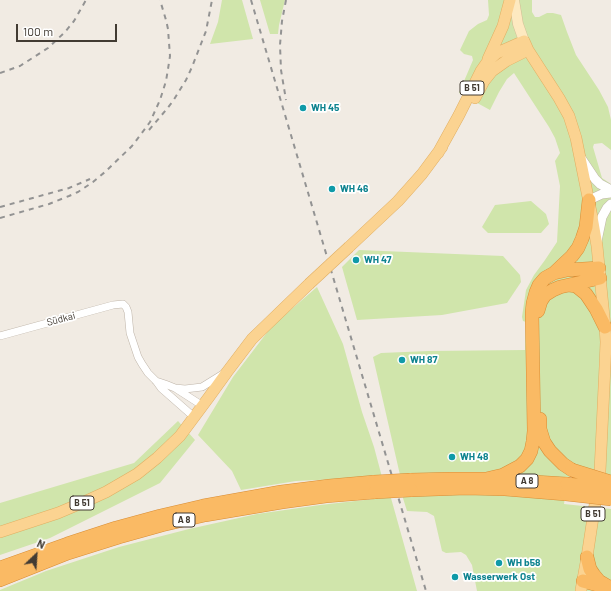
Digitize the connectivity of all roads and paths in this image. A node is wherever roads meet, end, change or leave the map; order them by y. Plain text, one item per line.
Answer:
1 (510, 0) edge
2 (514, 0) edge
3 (526, 46) junction
4 (488, 61) junction
5 (438, 153) junction
6 (581, 158) junction
7 (611, 190) edge
8 (611, 193) edge
9 (611, 199) edge
10 (589, 200) junction
11 (611, 204) edge
12 (597, 246) junction
13 (554, 273) junction
14 (599, 273) junction
15 (569, 285) junction
16 (605, 327) junction
17 (0, 336) edge
18 (227, 372) junction
19 (156, 381) junction
20 (175, 388) junction
21 (203, 406) junction
22 (194, 417) junction
23 (486, 479) junction
24 (611, 482) edge
25 (411, 485) junction
26 (374, 487) junction
27 (566, 489) junction
28 (611, 489) edge
29 (611, 498) edge
30 (0, 532) edge
31 (587, 557) junction
32 (0, 568) edge
33 (0, 580) edge
34 (582, 588) edge
35 (611, 588) edge

1 - 4 main road
2 - 3 main road
3 - 4 main road, B 51
3 - 5 main road, B 51
3 - 6 main road, B 51
4 - 5 main road, B 51
5 - 18 main road, B 51, bridge
6 - 7 street
6 - 10 main road, B 51
8 - 10 street
9 - 10 street
10 - 12 main road, B 51
10 - 13 highway
11 - 12 street
12 - 14 main road, B 51
13 - 14 highway
13 - 23 highway
14 - 15 highway
14 - 16 main road, B 51
15 - 16 highway
15 - 24 highway, bridge
16 - 31 main road, B 51
17 - 19 street, Südkai
18 - 20 street
18 - 21 main road, B 51
19 - 20 street
19 - 22 street
20 - 21 street
21 - 22 main road, B 51
22 - 30 main road, B 51
23 - 25 highway, A 8
23 - 27 highway, A 8
25 - 26 highway, A 8, bridge
25 - 27 highway, A 8
26 - 32 highway, A 8
26 - 33 highway, A 8
27 - 28 highway, A 8, bridge
27 - 29 highway, A 8, bridge
31 - 34 main road, B 51
31 - 35 highway
34 - 35 highway

